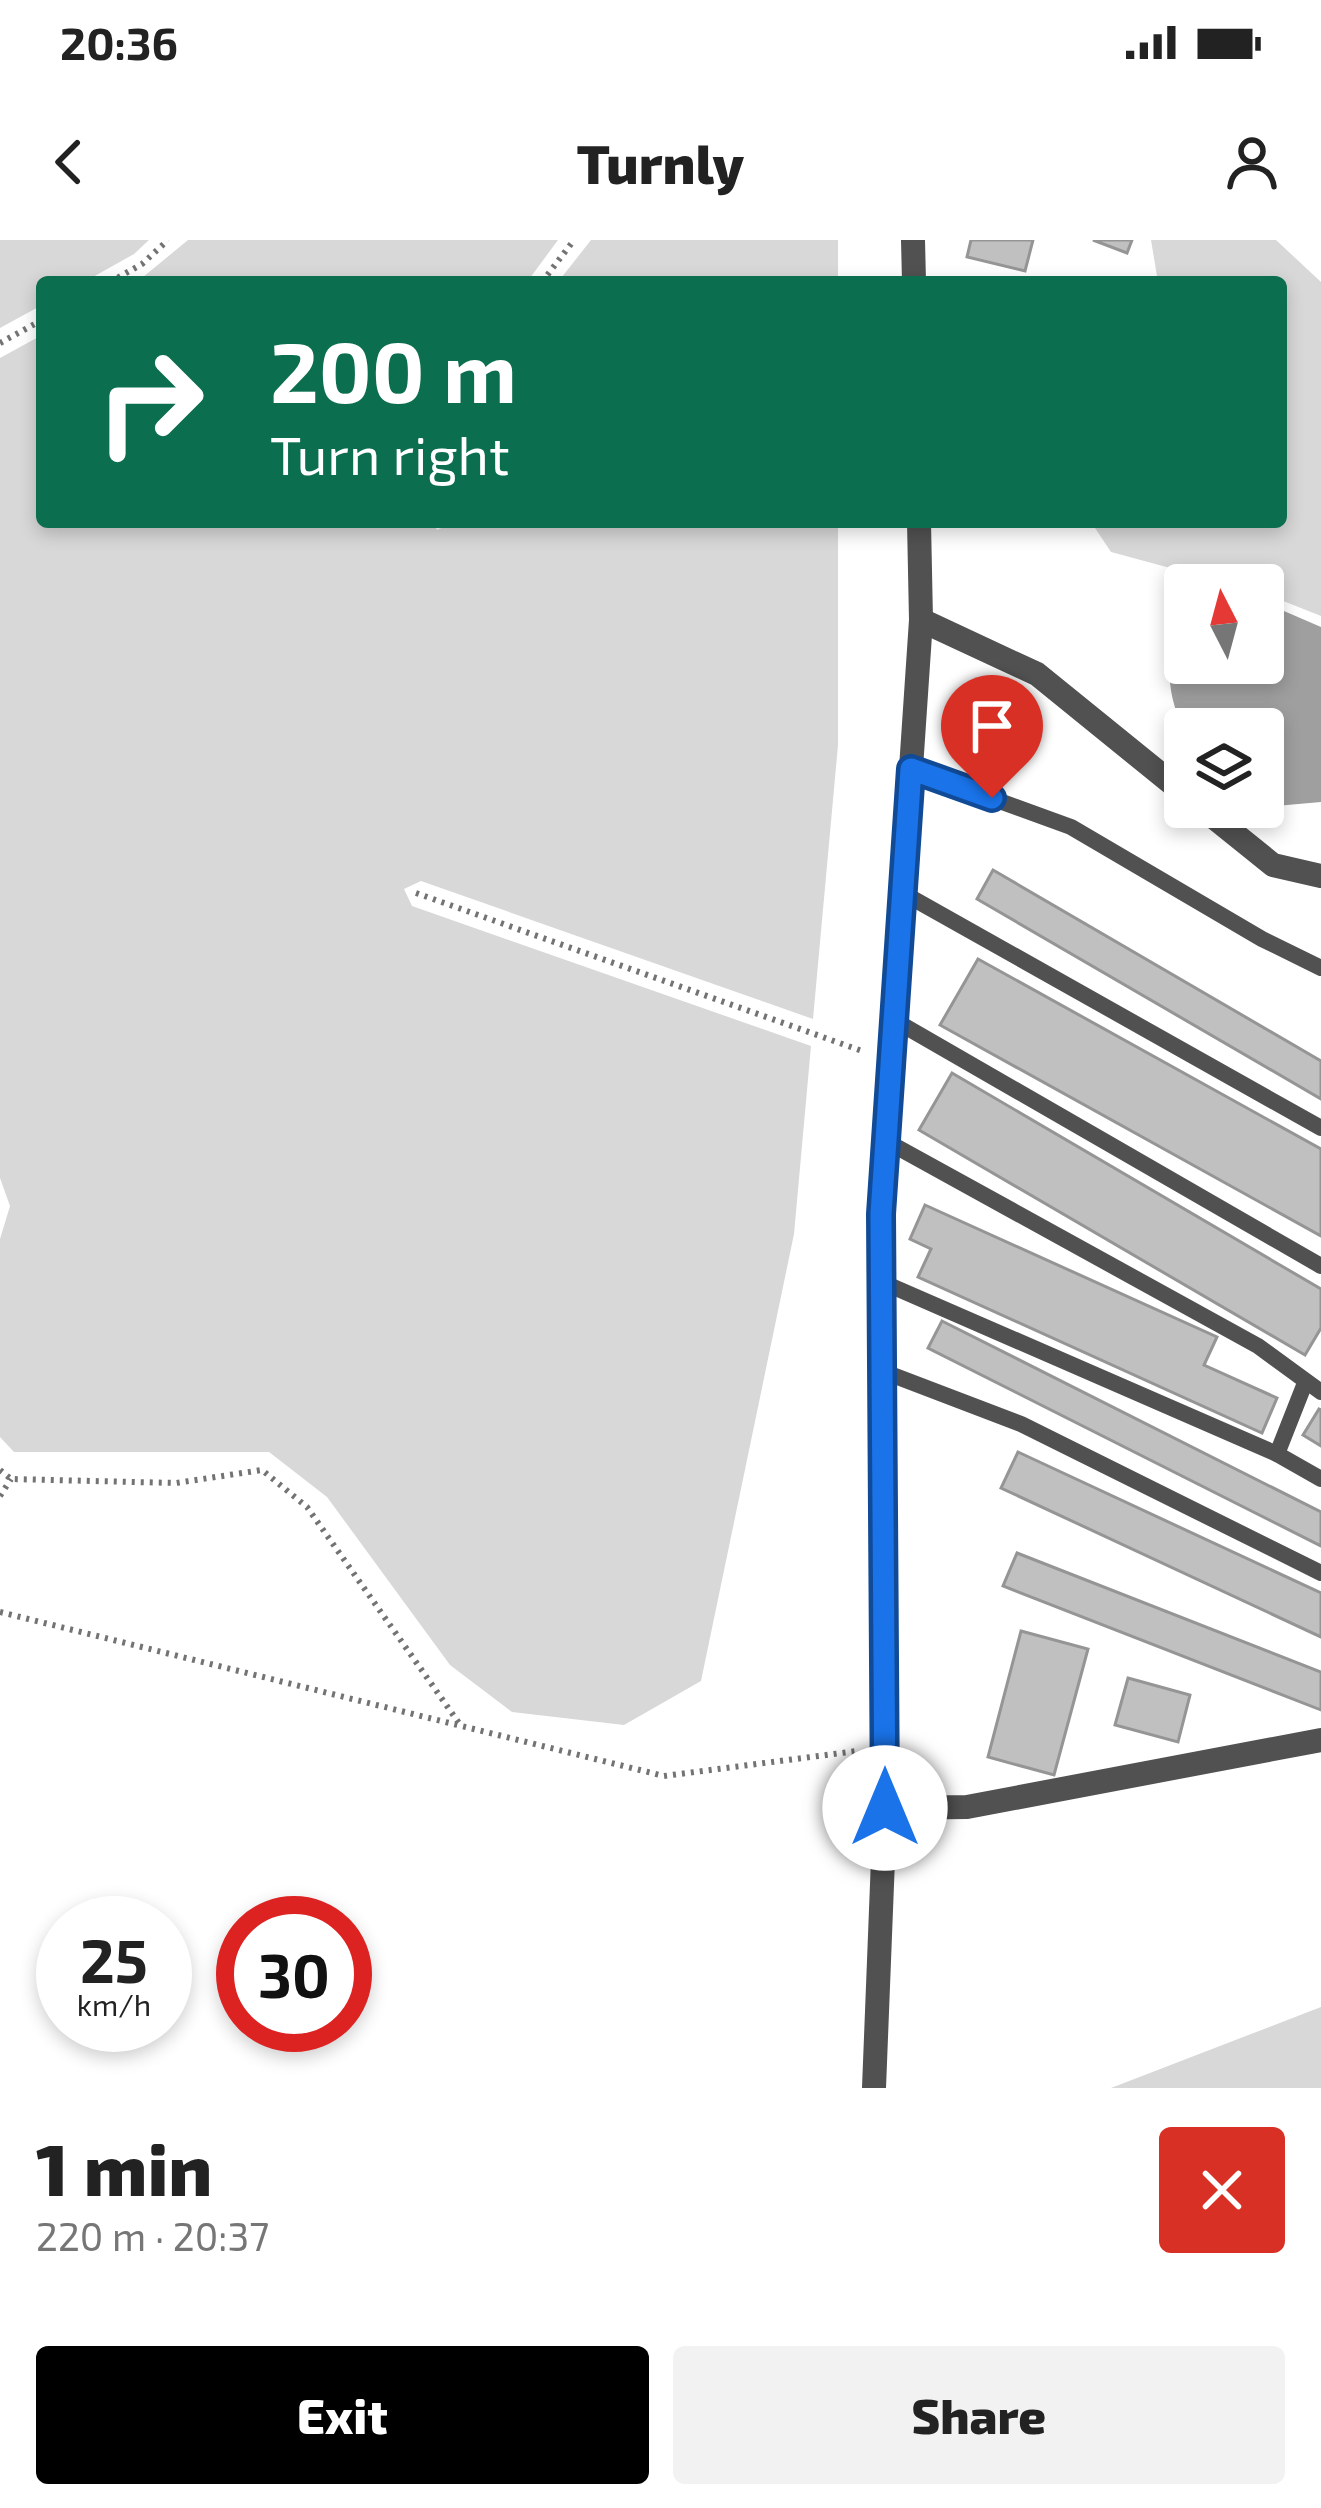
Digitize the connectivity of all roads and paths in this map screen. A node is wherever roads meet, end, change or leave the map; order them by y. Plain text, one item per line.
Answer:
1 (168, 240) edge
2 (574, 240) edge
3 (914, 240) edge
4 (121, 276) edge
5 (547, 276) edge
6 (914, 276) edge
7 (36, 323) edge
8 (0, 343) edge
9 (919, 528) edge
10 (921, 620) junction
11 (911, 769) junction
12 (1164, 777) edge
13 (1227, 828) edge
14 (1321, 876) edge
15 (416, 893) dead end
16 (903, 893) junction
17 (1321, 968) edge
18 (894, 1020) junction
19 (892, 1061) junction
20 (1321, 1128) edge
21 (886, 1141) junction
22 (1321, 1266) edge
23 (882, 1282) junction
24 (882, 1371) junction
25 (1313, 1387) edge
26 (1277, 1454) junction
27 (0, 1470) edge
28 (10, 1479) junction
29 (1321, 1479) edge
30 (0, 1496) edge
31 (1321, 1573) edge
32 (0, 1612) edge
33 (463, 1729) junction
34 (1321, 1740) edge
35 (884, 1748) junction
36 (885, 1808) junction
37 (874, 2088) edge

1 - 4 path
2 - 5 path
3 - 6 street
7 - 8 path
9 - 10 street
10 - 11 street
10 - 12 street
11 - 16 street
11 - 17 lane
13 - 14 street
15 - 19 path
16 - 18 street
16 - 20 lane
18 - 19 street
18 - 22 lane
19 - 21 street
21 - 23 street
21 - 25 lane
23 - 24 street
23 - 26 lane
24 - 31 lane
24 - 35 street
25 - 26 lane
26 - 29 lane
27 - 28 path
28 - 30 path
28 - 33 path
32 - 33 path
33 - 35 path
34 - 36 street
35 - 36 street
36 - 37 street

